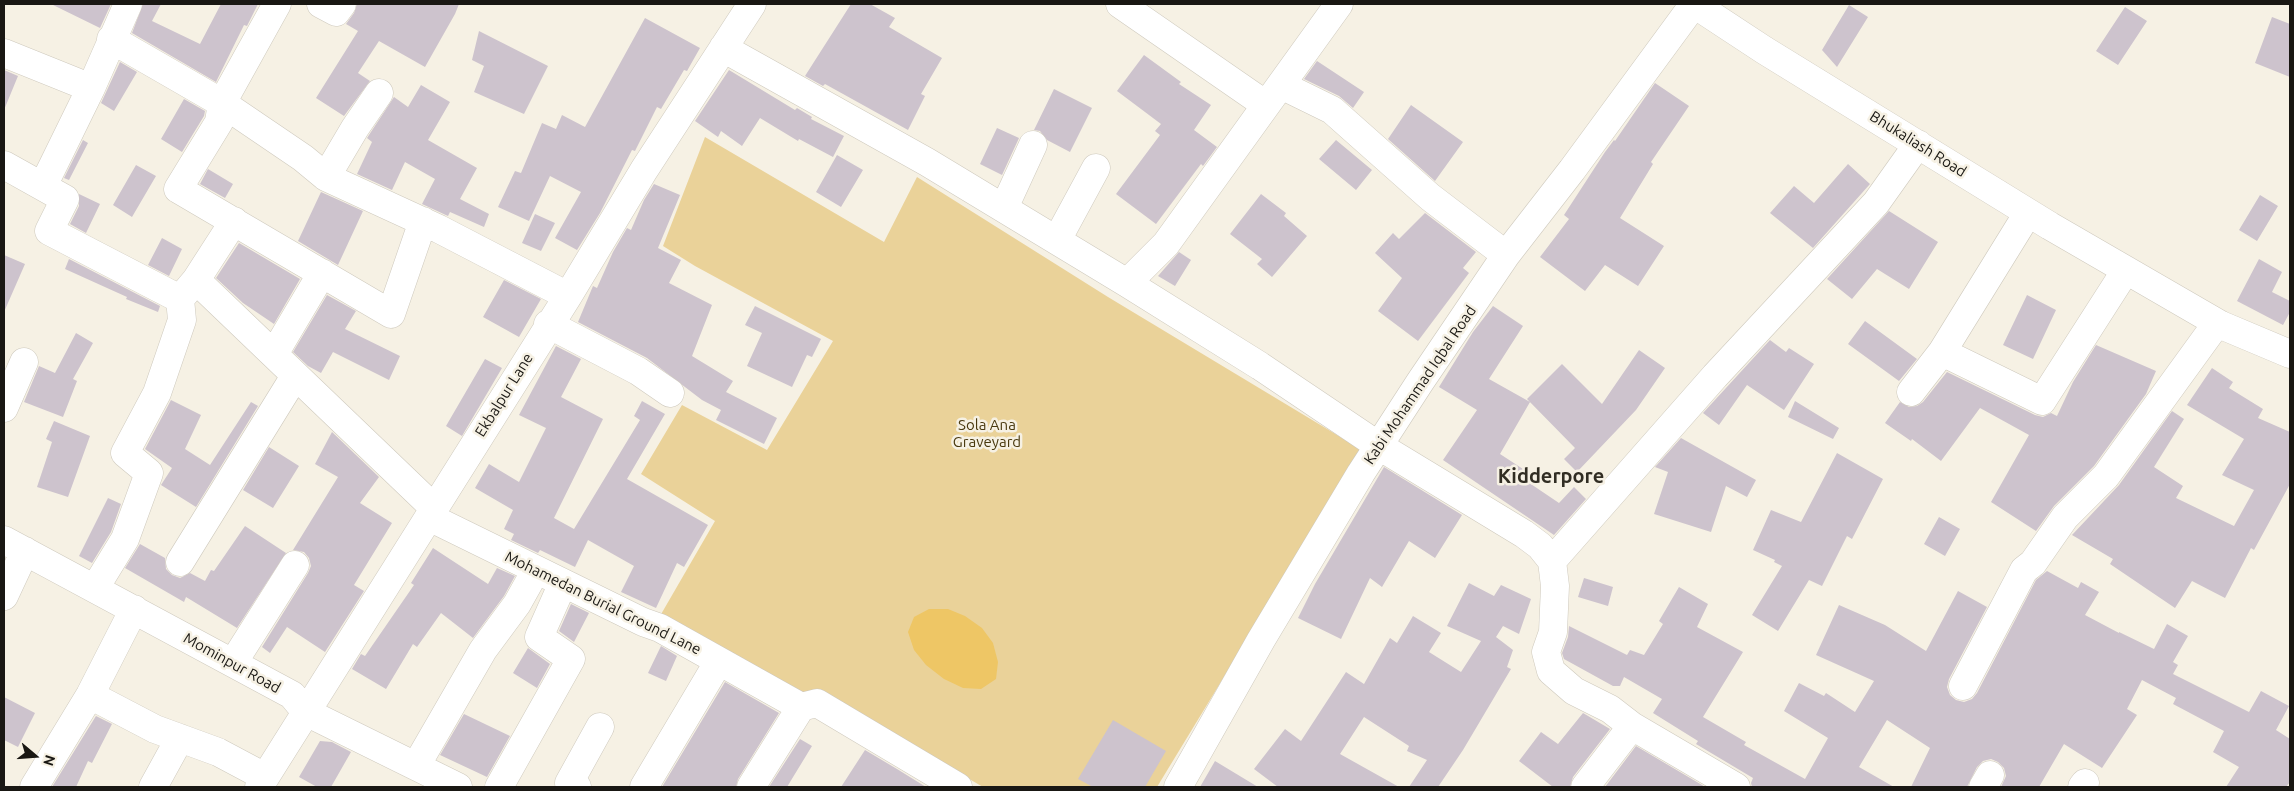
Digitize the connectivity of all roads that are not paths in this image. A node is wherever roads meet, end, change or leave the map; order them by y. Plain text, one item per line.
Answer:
1 (128, 4) edge
2 (277, 4) edge
3 (321, 4) edge
4 (342, 4) edge
5 (752, 4) edge
6 (1120, 4) edge
7 (1339, 4) edge
8 (1694, 4) edge
9 (111, 40) junction
10 (723, 48) junction
11 (4, 53) edge
12 (91, 88) junction
13 (379, 93) dead end
14 (1274, 95) junction
15 (222, 103) junction
16 (1918, 144) junction
17 (1033, 145) dead end
18 (4, 165) edge
19 (1096, 168) dead end
20 (326, 177) junction
21 (43, 186) junction
22 (1004, 208) junction
23 (2028, 213) junction
24 (234, 221) junction
25 (423, 221) junction
26 (1057, 240) junction
27 (1506, 255) junction
28 (322, 273) junction
29 (2135, 275) junction
30 (1127, 283) junction
31 (188, 290) junction
32 (568, 296) junction
33 (2217, 323) junction
34 (548, 324) junction
35 (1942, 352) junction
36 (274, 354) junction
37 (2290, 354) edge
38 (24, 362) dead end
39 (295, 376) junction
40 (1911, 392) dead end
41 (670, 393) dead end
42 (4, 408) edge
43 (1379, 446) junction
44 (432, 512) junction
45 (14, 545) edge
46 (1552, 561) junction
47 (180, 562) dead end
48 (295, 565) dead end
49 (536, 570) junction
50 (563, 583) junction
51 (95, 588) junction
52 (4, 596) edge
53 (134, 609) junction
54 (719, 661) junction
55 (233, 663) junction
56 (1963, 686) dead end
57 (90, 695) junction
58 (801, 707) junction
59 (306, 712) junction
60 (1632, 726) junction
61 (600, 727) dead end
62 (180, 738) junction
63 (416, 766) junction
64 (262, 782) edge
65 (34, 787) edge
66 (153, 787) edge
67 (458, 787) edge
68 (499, 787) edge
69 (577, 787) edge
70 (644, 787) edge
71 (751, 787) edge
72 (958, 787) edge
73 (1178, 787) edge
74 (1585, 787) edge
75 (1736, 787) edge

1 - 9 street
2 - 15 street
3 - 4 street
5 - 10 street, Ekbalpur Lane
6 - 14 street
7 - 14 street
8 - 16 street, Bhukaliash Road
8 - 27 street, Kabi Mohammad Iqbal Road
9 - 12 street
9 - 15 street
10 - 22 street
10 - 32 street, Ekbalpur Lane
11 - 12 street
12 - 21 street
13 - 20 street
14 - 27 street
14 - 30 street
15 - 20 street
15 - 24 street
16 - 23 street, Bhukaliash Road
16 - 46 street
17 - 22 street
18 - 21 street
19 - 26 street
20 - 25 street
21 - 31 street, Mohamedan Burial Ground Lane
22 - 26 street
23 - 29 street, Bhukaliash Road
23 - 35 street
24 - 28 street
24 - 31 street
25 - 28 street
25 - 32 street
26 - 30 street
27 - 43 street, Kabi Mohammad Iqbal Road
28 - 36 street
29 - 33 street, Bhukaliash Road
29 - 35 street
30 - 43 street
31 - 36 street, Mohamedan Burial Ground Lane
31 - 51 street
32 - 34 street, Ekbalpur Lane
33 - 37 street, Bhukaliash Road
33 - 56 street
34 - 41 street
34 - 44 street, Ekbalpur Lane
35 - 40 street
36 - 39 street, Mohamedan Burial Ground Lane
38 - 42 street
39 - 44 street, Mohamedan Burial Ground Lane
39 - 47 street
43 - 46 street
43 - 73 street, Kabi Mohammad Iqbal Road
44 - 49 street, Mohamedan Burial Ground Lane
44 - 59 street, Ekbalpur Lane
45 - 51 street, Mominpur Road
45 - 52 street
46 - 60 street
48 - 55 street
49 - 50 street, Mohamedan Burial Ground Lane
49 - 63 street
50 - 54 street, Mohamedan Burial Ground Lane
50 - 68 street
51 - 53 street, Mominpur Road
53 - 55 street, Mominpur Road
53 - 57 street
54 - 58 street, Mohamedan Burial Ground Lane
54 - 70 street
55 - 59 street, Mominpur Road
57 - 62 street
57 - 65 street
58 - 71 street
58 - 72 street, Mohamedan Burial Ground Lane
59 - 63 street, Mominpur Road
59 - 64 street, Ekbalpur Lane
60 - 74 street
60 - 75 street
61 - 69 street
62 - 64 street
62 - 66 street
63 - 67 street, Mominpur Road

